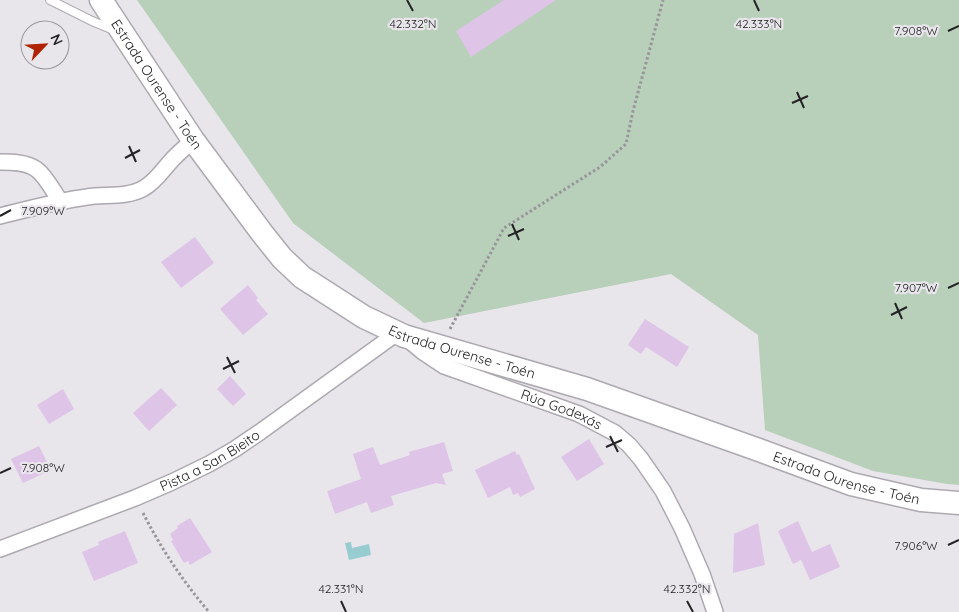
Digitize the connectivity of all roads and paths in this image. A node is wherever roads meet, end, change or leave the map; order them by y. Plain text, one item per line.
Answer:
1 (50, 0) edge
2 (101, 0) edge
3 (663, 0) edge
4 (123, 33) junction
5 (194, 140) junction
6 (0, 162) edge
7 (60, 201) junction
8 (0, 216) edge
9 (400, 335) junction
10 (441, 346) junction
11 (135, 498) junction
12 (959, 503) edge
13 (0, 550) edge
14 (209, 612) edge
15 (715, 612) edge

1 - 4 lane
2 - 4 street, Estrada Ourense - Toén
3 - 10 path
4 - 5 street, Estrada Ourense - Toén
5 - 7 street
5 - 9 street, Estrada Ourense - Toén
6 - 7 street
7 - 8 street
9 - 10 street, Estrada Ourense - Toén
9 - 11 street, Pista a San Bieito
9 - 15 street, Rúa Godexás
10 - 12 street, Estrada Ourense - Toén
11 - 13 street, Pista a San Bieito
11 - 14 path

